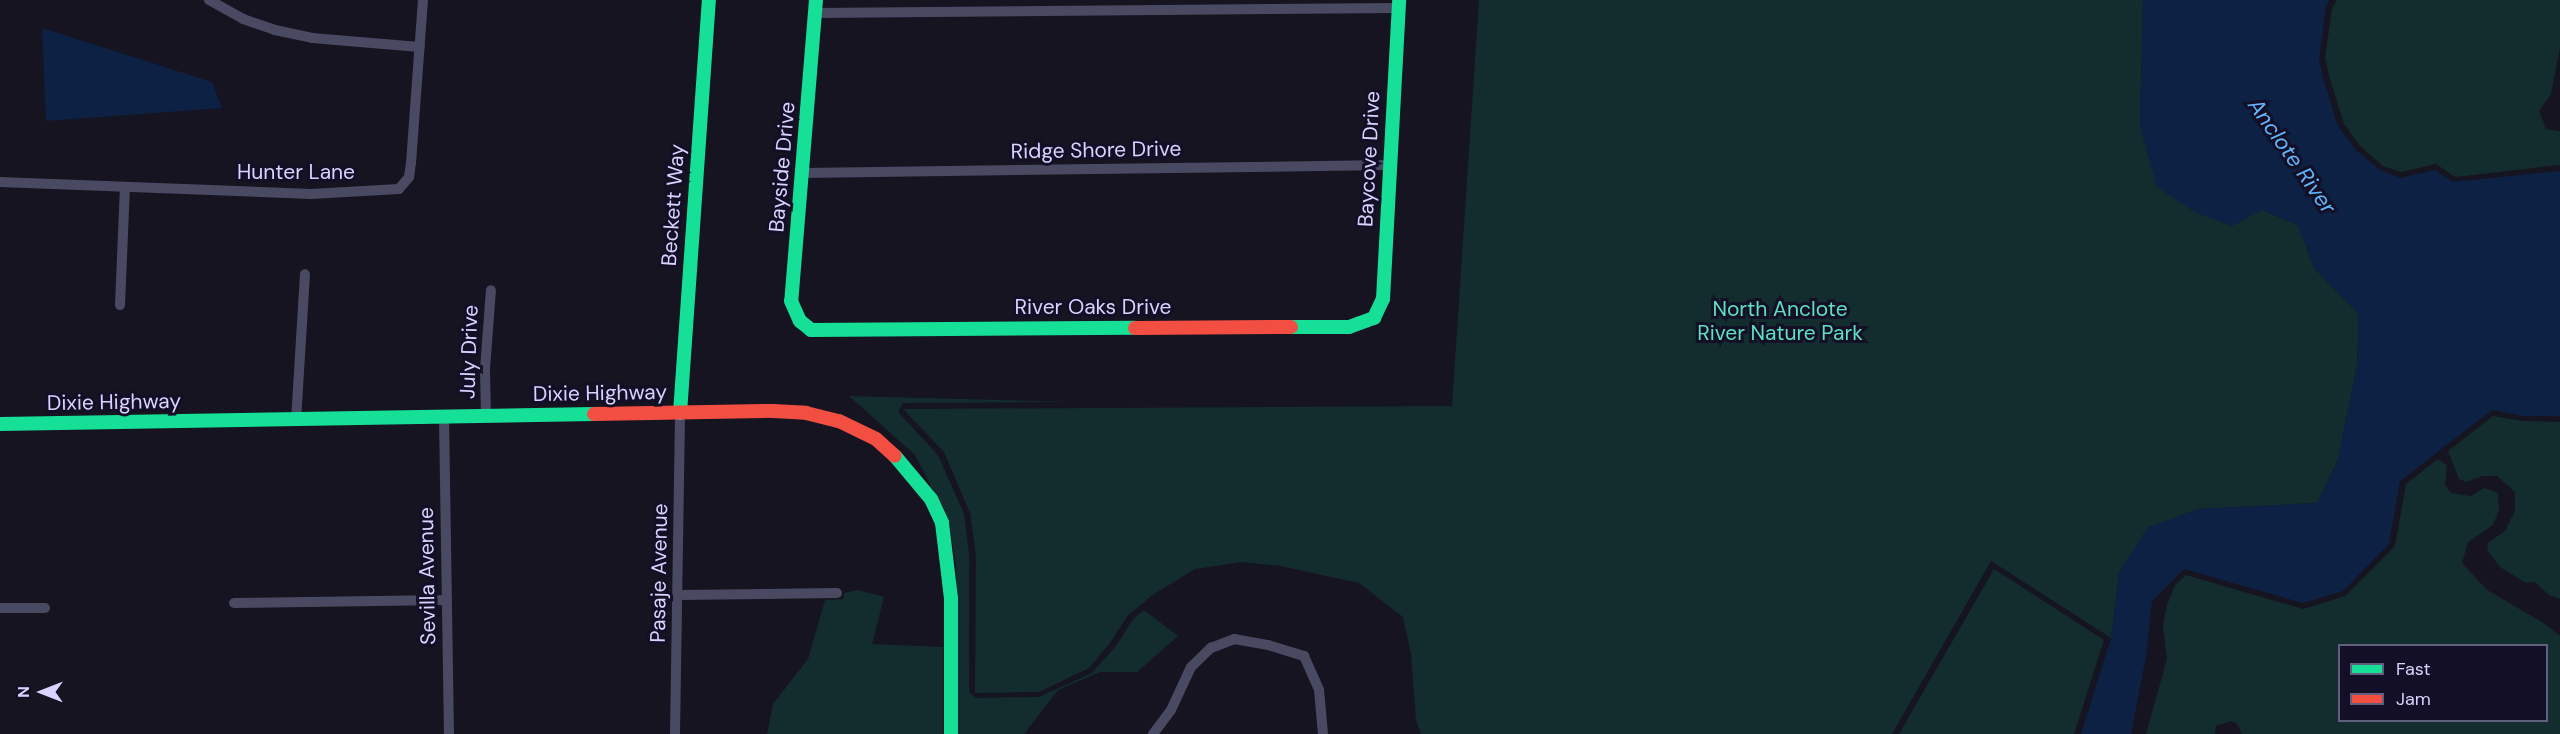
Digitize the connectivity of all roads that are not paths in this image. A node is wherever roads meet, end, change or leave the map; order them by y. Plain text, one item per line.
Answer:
1 (209, 0) edge
2 (423, 0) edge
3 (709, 0) edge
4 (1398, 4) edge
5 (816, 6) edge
6 (420, 47) junction
7 (1389, 165) junction
8 (804, 173) junction
9 (0, 182) edge
10 (125, 188) junction
11 (305, 274) dead end
12 (491, 290) dead end
13 (120, 305) dead end
14 (1374, 318) joint
15 (811, 330) joint
16 (680, 413) junction
17 (444, 417) junction
18 (486, 417) junction
19 (296, 421) junction
20 (0, 424) edge
21 (837, 593) dead end
22 (678, 596) junction
23 (447, 600) junction
24 (234, 603) dead end
25 (0, 608) edge
26 (45, 608) dead end
27 (449, 734) edge
28 (675, 734) edge
29 (951, 734) edge
30 (1153, 734) edge
31 (1323, 734) edge

1 - 6 street
2 - 6 street, Hunter Lane
3 - 16 street, Beckett Way
4 - 5 street
4 - 7 street, Baycove Drive
5 - 8 street, Bayside Drive
6 - 10 street, Hunter Lane
7 - 8 street, Ridge Shore Drive
7 - 14 street, Baycove Drive
8 - 15 street, Bayside Drive
9 - 10 street, Hunter Lane
10 - 13 street
11 - 19 street
12 - 18 street, July Drive
14 - 15 street, River Oaks Drive
16 - 18 street, Dixie Highway
16 - 22 street, Pasaje Avenue
16 - 29 street, Dixie Highway
17 - 18 street, Dixie Highway
17 - 19 street, Dixie Highway
17 - 23 street, Sevilla Avenue
19 - 20 street, Dixie Highway
21 - 22 street
22 - 28 street, Pasaje Avenue
23 - 24 street
23 - 27 street, Sevilla Avenue
25 - 26 street
30 - 31 street

